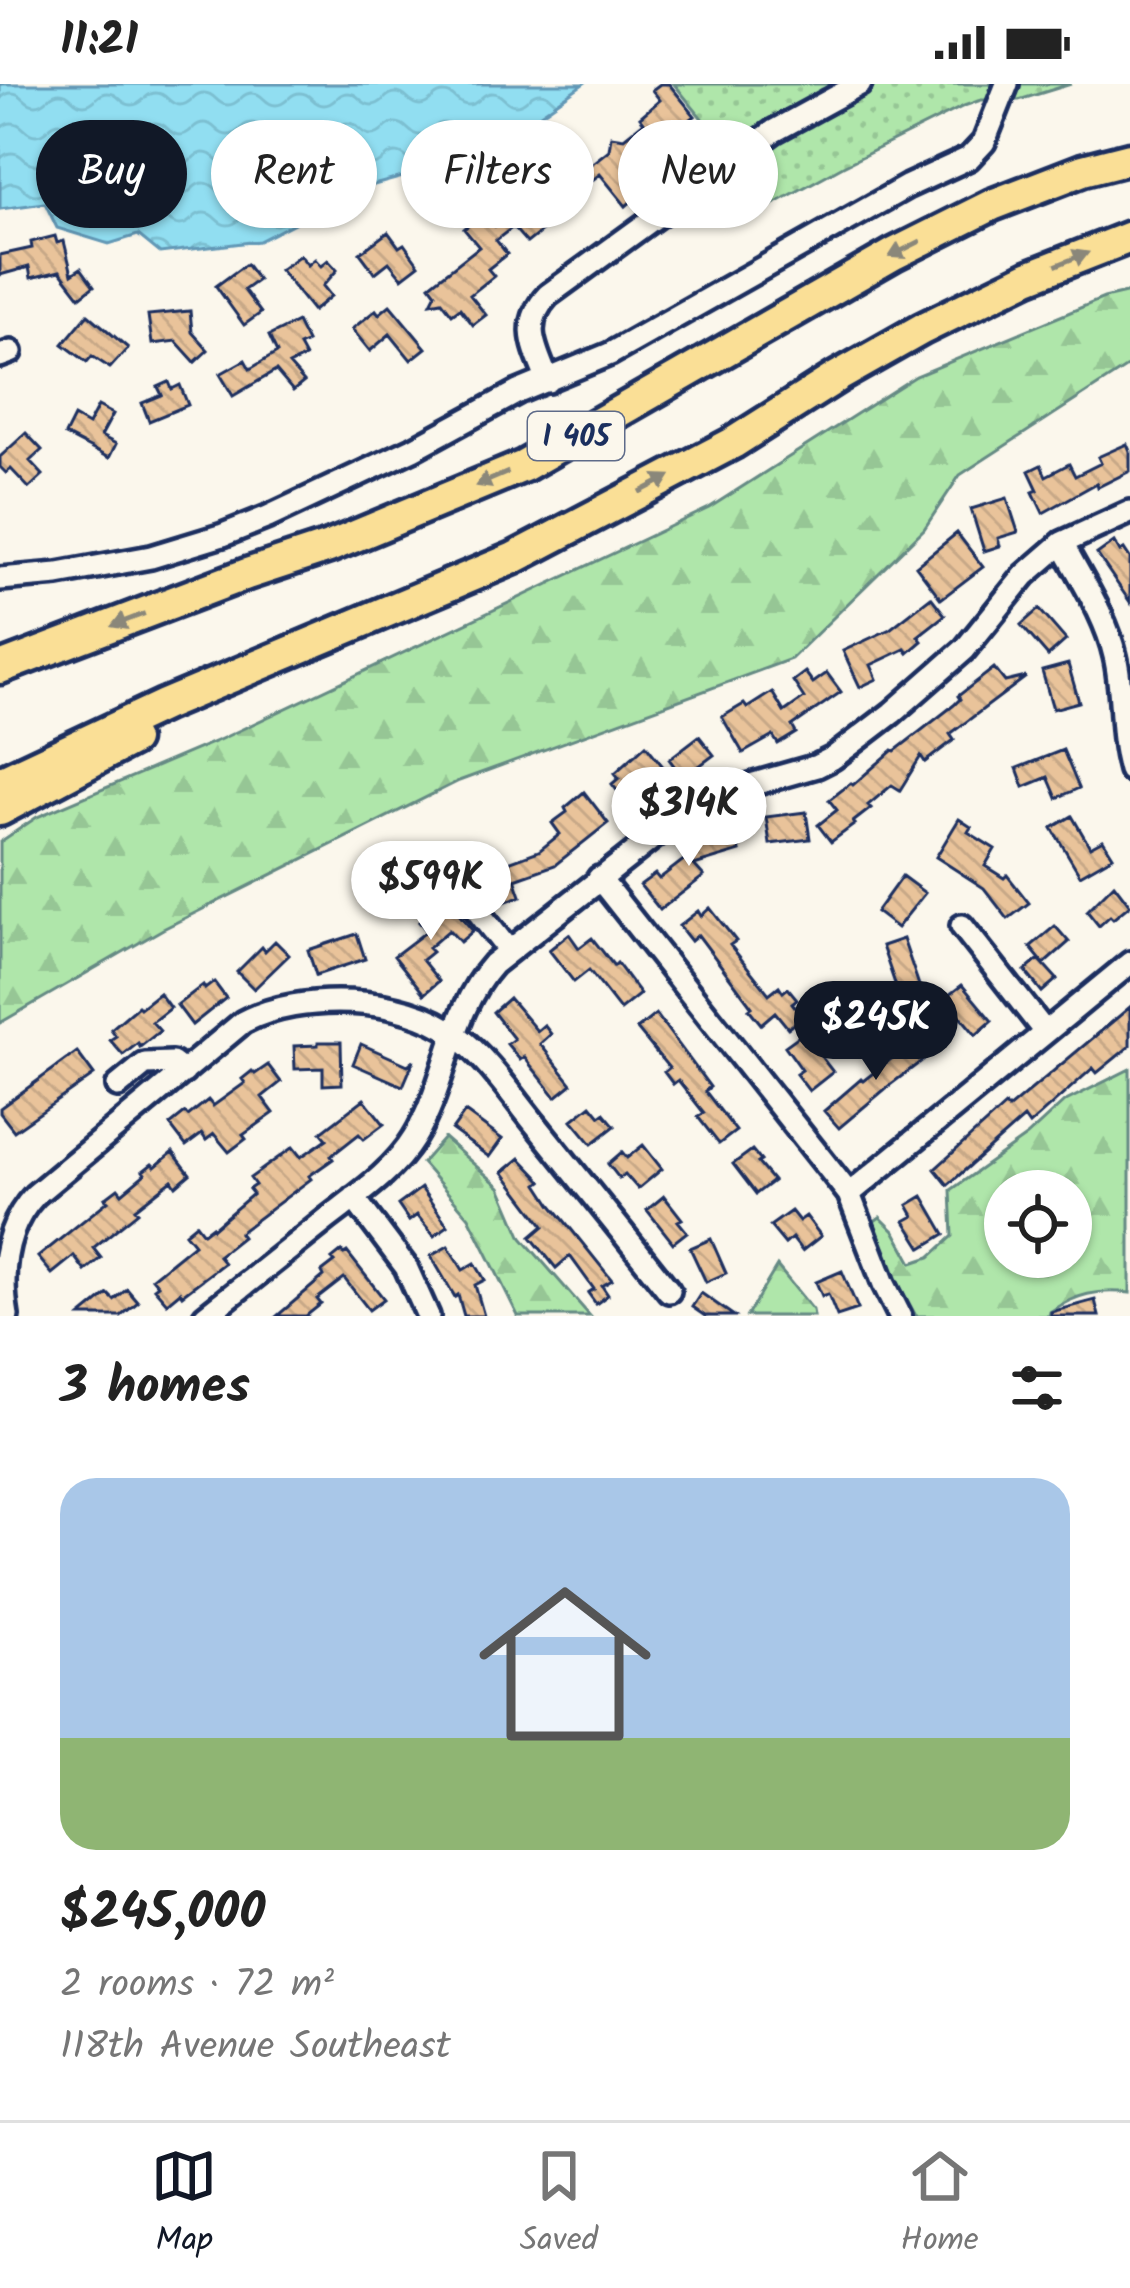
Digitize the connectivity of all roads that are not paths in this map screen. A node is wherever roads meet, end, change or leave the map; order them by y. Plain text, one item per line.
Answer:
1 (860, 84) edge
2 (1007, 84) edge
3 (1130, 158) edge
4 (1130, 237) edge
5 (548, 381) junction
6 (1130, 512) edge
7 (1062, 543) junction
8 (514, 558) junction
9 (0, 579) edge
10 (0, 668) edge
11 (1130, 770) edge
12 (0, 782) edge
13 (0, 810) edge
14 (440, 867) dead end
15 (598, 878) junction
16 (962, 926) dead end
17 (509, 951) junction
18 (1130, 963) edge
19 (1045, 1032) junction
20 (454, 1033) junction
21 (184, 1072) junction
22 (118, 1086) dead end
23 (849, 1194) junction
24 (354, 1198) junction
25 (669, 1291) dead end
26 (7, 1316) edge
27 (205, 1316) edge
28 (428, 1316) edge
29 (901, 1316) edge

1 - 5 street
2 - 5 street
3 -> 10 highway, I 405
8 -> 4 highway, I 405
5 - 9 street
6 - 7 street
7 - 11 street
7 - 15 street
8 - 12 highway, I 405
8 - 13 highway
14 - 17 street
15 - 17 street
15 - 23 street
16 - 19 street
17 - 20 street
18 - 19 street
19 - 23 street
20 - 21 street
20 - 24 street
20 - 25 street
21 - 22 street
21 - 26 street
23 - 29 street
24 - 27 street
24 - 28 street

